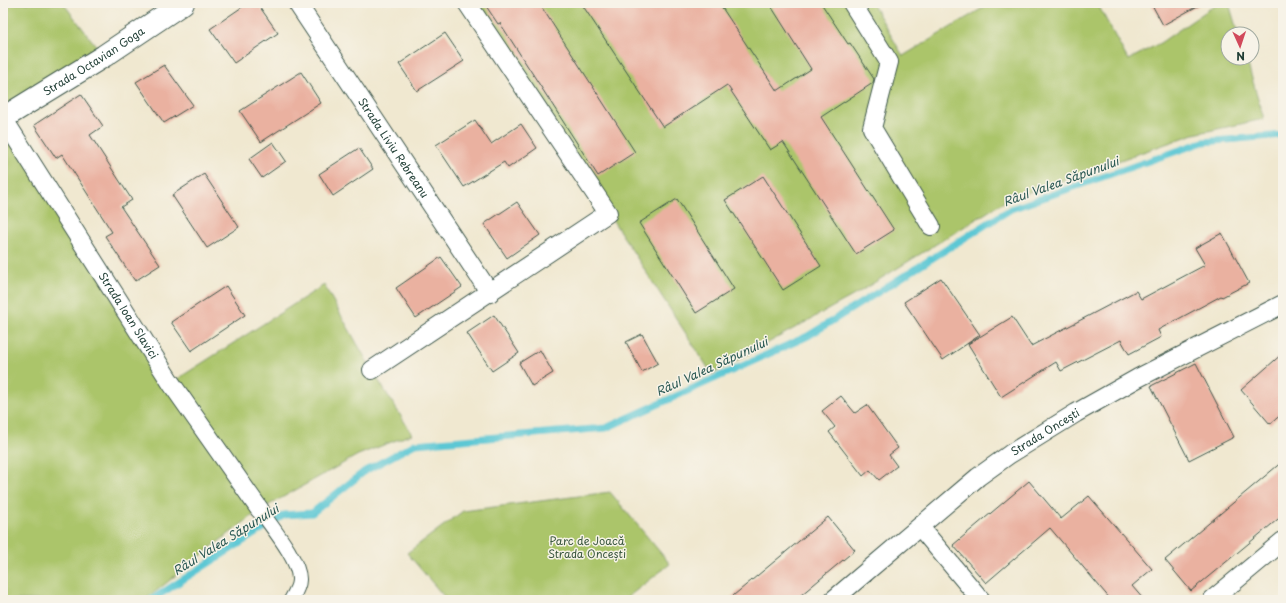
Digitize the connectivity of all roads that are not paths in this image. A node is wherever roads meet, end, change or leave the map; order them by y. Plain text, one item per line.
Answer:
1 (183, 3) edge
2 (297, 3) edge
3 (467, 3) edge
4 (852, 3) edge
5 (3, 118) edge
6 (932, 226) dead end
7 (490, 293) junction
8 (1283, 304) edge
9 (372, 370) dead end
10 (260, 510) joint
11 (920, 527) junction
12 (1283, 542) edge
13 (291, 600) edge
14 (833, 600) edge
15 (981, 600) edge
16 (1212, 600) edge

1 - 5 street, Strada Octavian Goga
2 - 7 street, Strada Liviu Rebreanu
3 - 7 street
4 - 6 street
5 - 10 street, Strada Ioan Slavici
7 - 9 street
8 - 11 street, Strada Oncești
10 - 13 street
11 - 14 street, Strada Oncești
11 - 15 street
12 - 16 street

